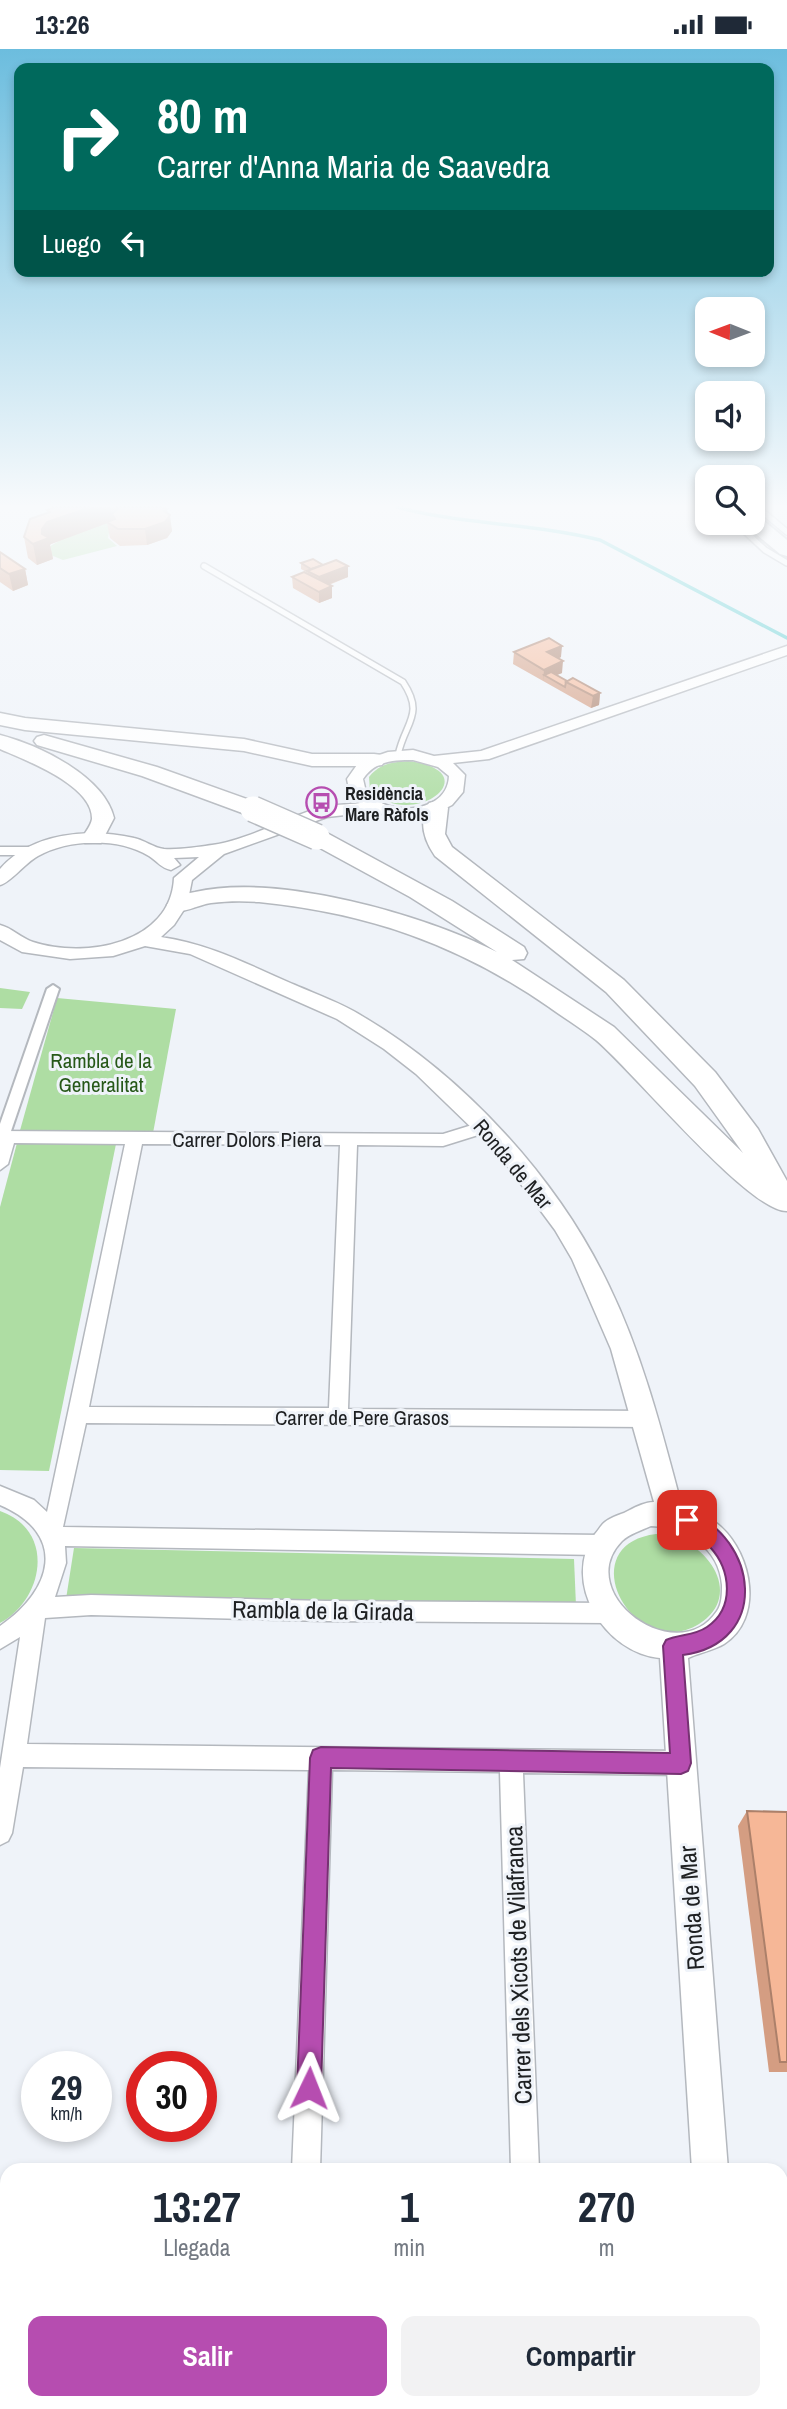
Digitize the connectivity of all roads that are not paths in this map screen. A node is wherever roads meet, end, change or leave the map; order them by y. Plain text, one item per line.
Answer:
1 (292, 617) edge
2 (787, 650) edge
3 (0, 719) edge
4 (0, 729) edge
5 (0, 741) edge
6 (398, 755) junction
7 (483, 756) junction
8 (374, 760) junction
9 (436, 760) junction
10 (457, 778) junction
11 (354, 785) junction
12 (374, 807) junction
13 (437, 808) junction
14 (324, 812) junction
15 (93, 838) junction
16 (218, 850) junction
17 (0, 851) edge
18 (37, 851) junction
19 (162, 854) junction
20 (1, 875) edge
21 (183, 878) junction
22 (175, 912) junction
23 (1, 933) edge
24 (145, 940) junction
25 (196, 950) junction
26 (53, 989) dead end
27 (485, 1127) junction
28 (3, 1137) edge
29 (135, 1138) junction
30 (349, 1140) junction
31 (0, 1164) edge
32 (786, 1203) edge
33 (78, 1415) junction
34 (338, 1417) junction
35 (646, 1419) junction
36 (0, 1495) edge
37 (671, 1515) junction
38 (52, 1533) junction
39 (600, 1545) junction
40 (36, 1610) junction
41 (608, 1612) junction
42 (0, 1639) edge
43 (673, 1646) junction
44 (14, 1755) junction
45 (321, 1758) junction
46 (511, 1761) junction
47 (681, 1763) junction
48 (0, 1833) edge
49 (306, 2163) edge
50 (525, 2163) edge
51 (710, 2163) edge

1 - 6 lane
2 - 7 street
3 - 8 highway
4 - 32 highway, bridge
5 - 15 highway
6 - 8 street
6 - 9 street
7 - 9 street
7 - 10 street
8 - 11 street
9 - 10 street
10 - 13 street
11 - 12 street
11 - 14 street
12 - 13 street
12 - 14 street
13 - 32 highway
14 - 16 street
15 - 18 street
15 - 19 street
16 - 19 street
16 - 21 street
17 - 18 street
18 - 20 street
19 - 21 street
21 - 22 street
22 - 24 street
22 - 25 street, Ronda de Mar
22 - 32 highway
23 - 24 street
24 - 25 street, Ronda de Mar
25 - 27 street, Ronda de Mar
26 - 28 street
27 - 30 street, Carrer Dolors Piera
27 - 35 street, Ronda de Mar
28 - 29 street, Carrer Dolors Piera
28 - 31 street
29 - 30 street, Carrer Dolors Piera
29 - 33 street
30 - 34 street
33 - 34 street, Carrer de Pere Grasos
33 - 38 street
34 - 35 street, Carrer de Pere Grasos
35 - 37 street, Ronda de Mar
36 - 38 street
37 - 39 street
37 - 43 street
38 - 39 street
38 - 40 street
39 - 41 street
40 - 41 street, Rambla de la Girada
40 - 42 street
40 - 44 street
41 - 43 street
43 - 47 street, Ronda de Mar
44 - 45 street
44 - 48 street
45 - 46 street
45 - 49 street
46 - 47 street
46 - 50 street, Carrer dels Xicots de Vilafranca
47 - 51 street, Ronda de Mar

